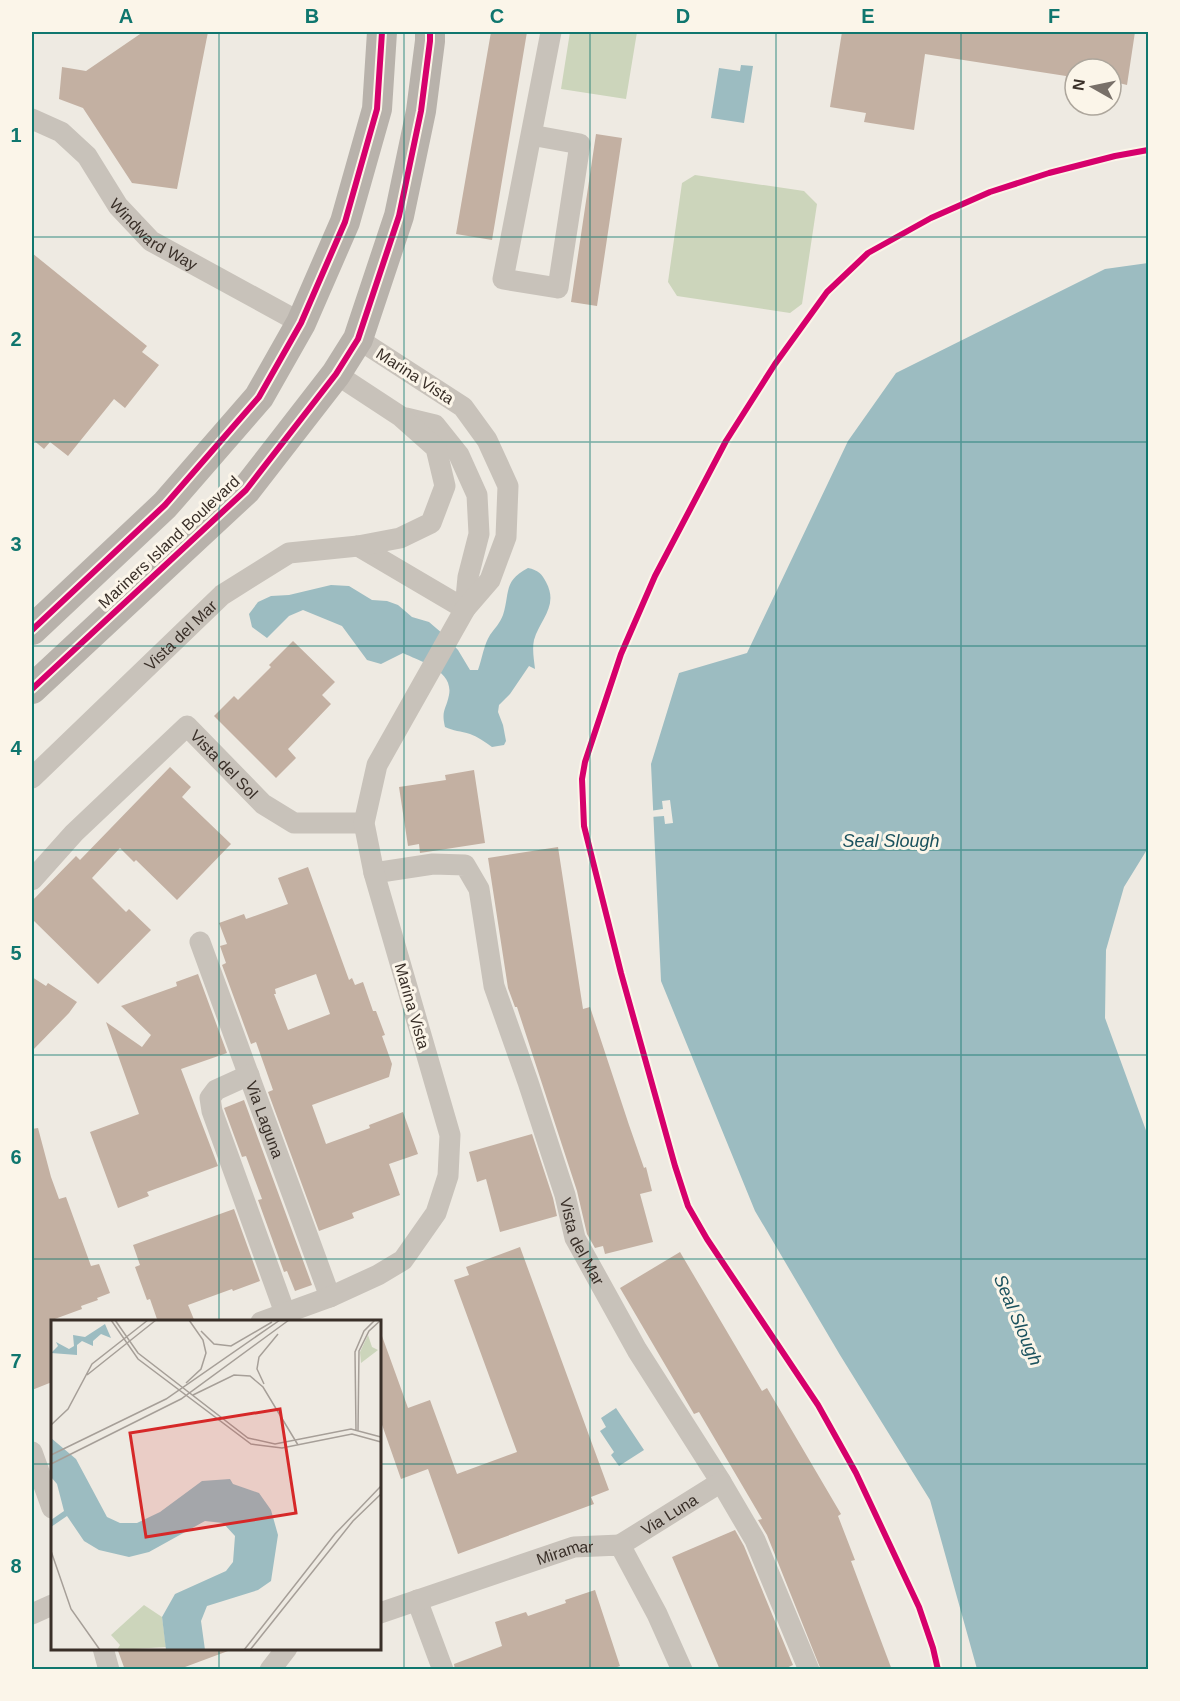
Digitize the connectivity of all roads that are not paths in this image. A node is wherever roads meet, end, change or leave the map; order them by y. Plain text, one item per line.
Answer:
1 (382, 32) edge
2 (430, 32) edge
3 (551, 32) edge
4 (32, 119) edge
5 (531, 135) junction
6 (301, 323) junction
7 (358, 339) junction
8 (336, 374) junction
9 (400, 416) junction
10 (358, 546) junction
11 (465, 609) junction
12 (42, 620) edge
13 (32, 689) edge
14 (32, 778) edge
15 (364, 823) junction
16 (374, 873) junction
17 (32, 880) edge
18 (200, 942) dead end
19 (249, 1075) junction
20 (330, 1298) junction
21 (285, 1313) junction
22 (266, 1320) edge
23 (32, 1452) edge
24 (721, 1482) junction
25 (51, 1505) edge
26 (620, 1545) junction
27 (417, 1600) junction
28 (51, 1605) edge
29 (381, 1613) edge
30 (32, 1614) edge
31 (104, 1650) edge
32 (285, 1650) edge
33 (110, 1670) edge
34 (270, 1670) edge
35 (442, 1670) edge
36 (682, 1670) edge
37 (809, 1670) edge

1 - 6 main road, Mariners Island Boulevard
2 - 7 main road, Mariners Island Boulevard
3 - 5 street
4 - 6 street, Windward Way
5 - 5 street
6 - 12 main road, Mariners Island Boulevard
7 - 8 main road, Mariners Island Boulevard
7 - 11 street, Marina Vista
8 - 9 street, Vista del Mar
8 - 13 main road, Mariners Island Boulevard
9 - 10 street, Vista del Mar
9 - 11 street, Marina Vista
10 - 11 street
10 - 14 street, Vista del Mar
11 - 15 street, Marina Vista
15 - 16 street, Marina Vista
15 - 17 street, Vista del Sol
16 - 20 street, Marina Vista
16 - 24 street, Vista del Mar
18 - 19 street, Via Laguna
19 - 20 street, Via Laguna
19 - 21 street
20 - 21 street, Marina Vista
21 - 22 street, Marina Vista
23 - 25 street
24 - 26 street, Via Luna
24 - 37 street, Vista del Mar
26 - 27 street, Miramar
26 - 36 street
27 - 29 street, Miramar
27 - 35 street
28 - 30 street
31 - 33 street
32 - 34 street

